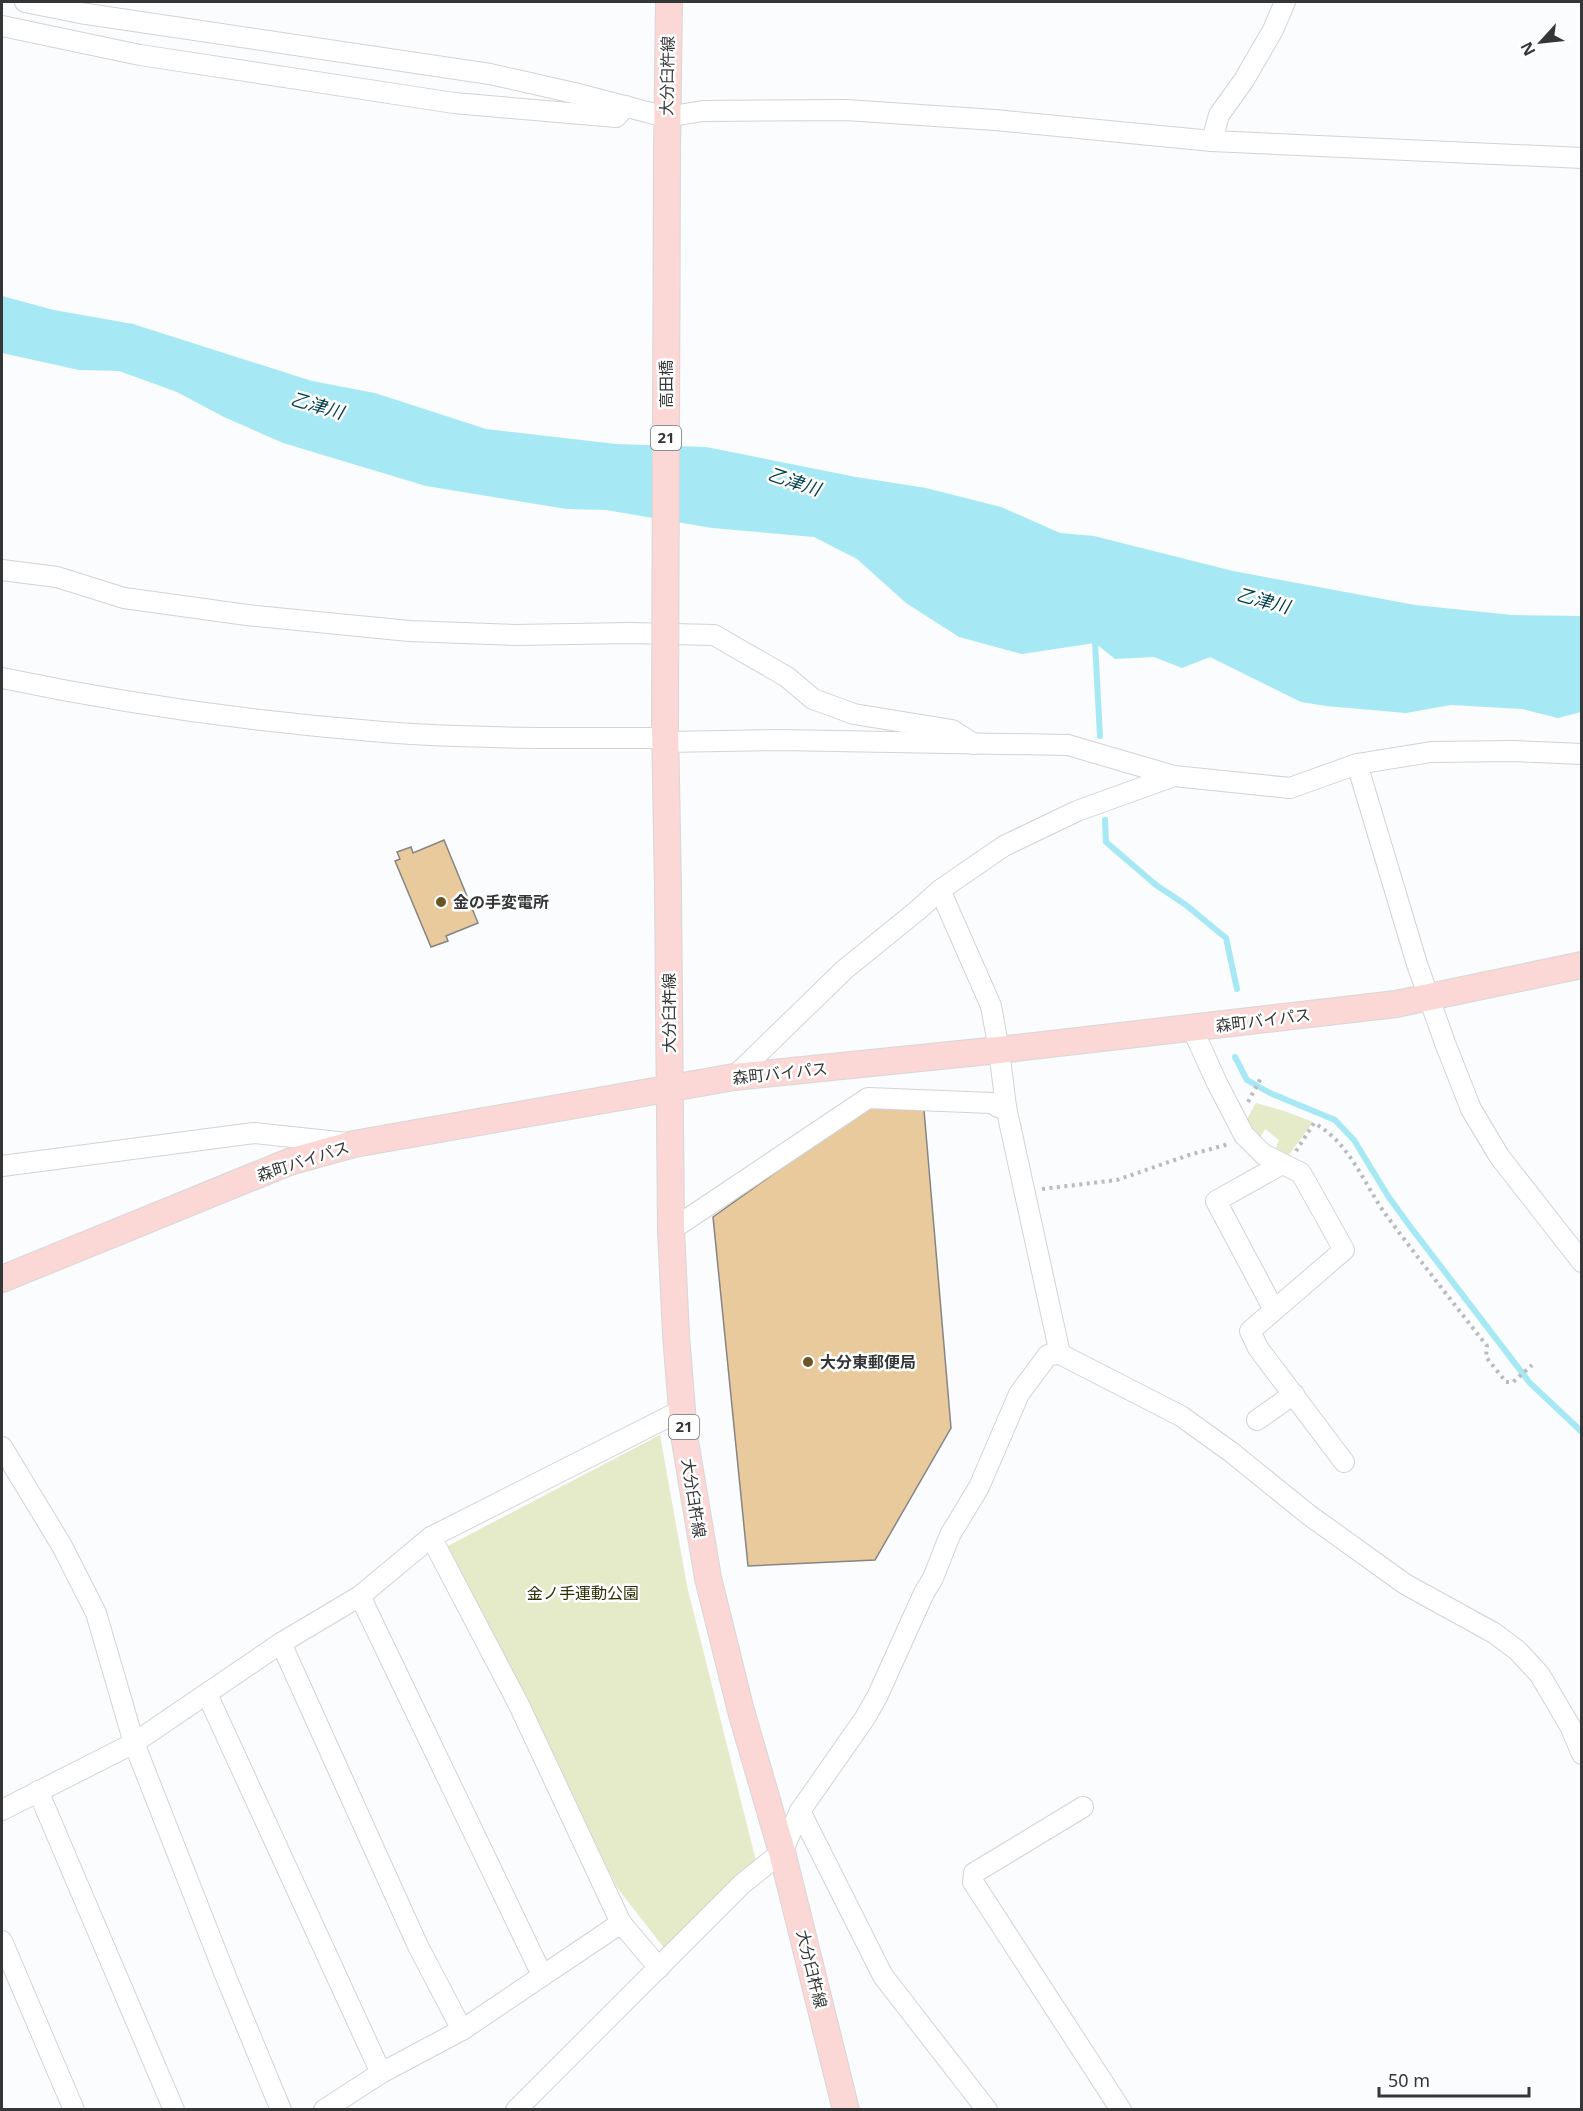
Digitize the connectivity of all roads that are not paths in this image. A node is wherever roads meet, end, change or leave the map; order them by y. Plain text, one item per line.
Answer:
1 (25, 2) edge
2 (669, 2) edge
3 (1285, 2) edge
4 (2, 26) edge
5 (626, 106) junction
6 (666, 117) junction
7 (1212, 141) junction
8 (667, 151) joint
9 (1581, 158) edge
10 (2, 570) edge
11 (2, 678) edge
12 (665, 735) junction
13 (974, 744) junction
14 (1581, 754) edge
15 (1357, 764) junction
16 (1174, 776) junction
17 (940, 890) junction
18 (1581, 965) edge
19 (1430, 999) junction
20 (1192, 1028) junction
21 (999, 1050) junction
22 (734, 1077) junction
23 (670, 1088) junction
24 (1006, 1107) junction
25 (354, 1144) junction
26 (1282, 1164) junction
27 (2, 1166) edge
28 (671, 1230) junction
29 (1579, 1254) edge
30 (2, 1279) edge
31 (1274, 1310) junction
32 (1060, 1354) junction
33 (1294, 1394) junction
34 (682, 1410) junction
35 (1257, 1420) dead end
36 (2, 1447) edge
37 (1344, 1462) dead end
38 (431, 1537) junction
39 (360, 1596) junction
40 (281, 1643) junction
41 (207, 1694) junction
42 (134, 1743) junction
43 (1581, 1754) edge
44 (38, 1791) junction
45 (1083, 1807) dead end
46 (2, 1810) edge
47 (800, 1811) junction
48 (782, 1852) junction
49 (621, 1923) junction
50 (2, 1941) edge
51 (659, 1968) junction
52 (542, 1975) junction
53 (462, 2030) junction
54 (381, 2073) junction
55 (74, 2109) edge
56 (174, 2109) edge
57 (281, 2109) edge
58 (324, 2109) edge
59 (516, 2109) edge
60 (846, 2109) edge
61 (987, 2109) edge
62 (1121, 2109) edge

1 - 5 street
2 - 6 main road, 大分臼杵線 / 21
3 - 7 street
4 - 5 street
5 - 6 street
6 - 7 street
6 - 8 main road, 大分臼杵線 / 21
7 - 9 street
8 - 12 main road, 高田橋 / 21, bridge
10 - 13 street
11 - 12 street
12 - 13 street
12 - 23 main road, 大分臼杵線 / 21
13 - 16 street
14 - 15 street
15 - 16 street
15 - 19 street
16 - 17 street
17 - 21 street
17 - 22 street
18 - 19 main road, 森町バイパス
19 - 20 main road, 森町バイパス
19 - 29 street
20 - 21 main road, 森町バイパス
20 - 26 street
21 - 22 main road, 森町バイパス
21 - 24 street
22 - 23 main road, 森町バイパス
23 - 25 main road, 森町バイパス
23 - 28 main road, 大分臼杵線 / 21
24 - 28 street
24 - 32 street
25 - 27 street
25 - 30 main road, 森町バイパス
26 - 31 street
26 - 31 street
28 - 34 main road, 大分臼杵線 / 21
31 - 33 street
32 - 43 street
32 - 47 street
33 - 35 street
33 - 37 street
34 - 38 street
34 - 48 main road, 大分臼杵線 / 21
36 - 42 street
38 - 39 street
38 - 49 street
39 - 40 street
39 - 52 street
40 - 41 street
40 - 53 street
41 - 42 street
41 - 54 street
42 - 44 street
42 - 57 street
44 - 46 street
44 - 56 street
45 - 62 street
47 - 48 street
47 - 61 street
48 - 51 street
48 - 60 main road, 大分臼杵線 / 21
49 - 51 street
49 - 52 street
50 - 55 street
51 - 59 street
52 - 53 street
53 - 54 street
54 - 58 street

